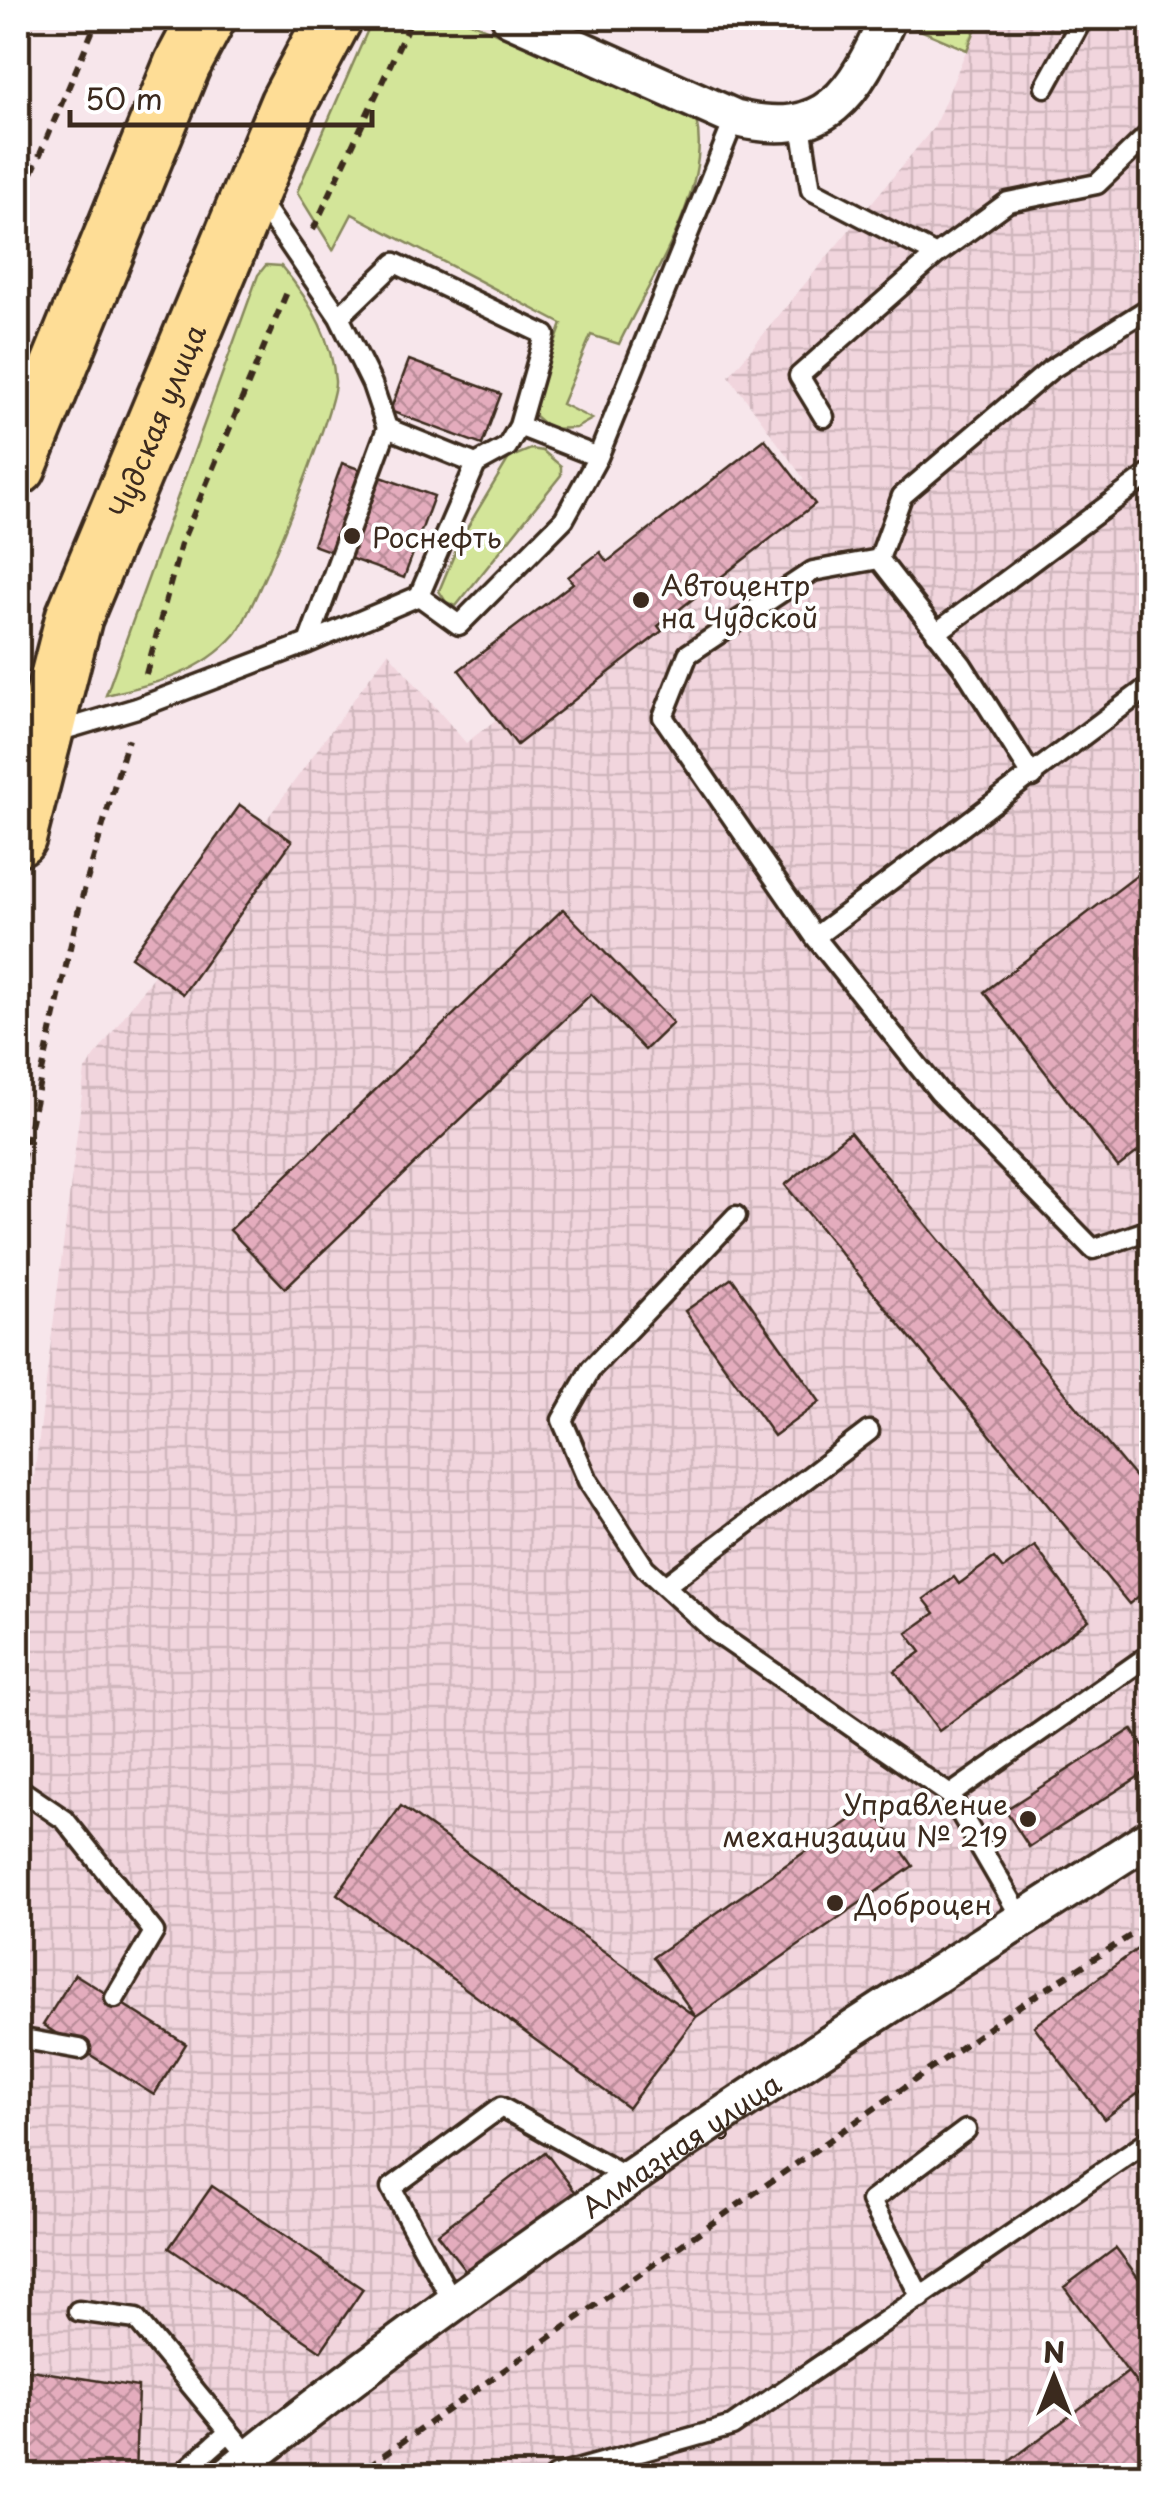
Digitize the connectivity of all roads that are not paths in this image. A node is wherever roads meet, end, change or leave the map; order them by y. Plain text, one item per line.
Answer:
1 (207, 18) edge
2 (334, 18) edge
3 (510, 18) edge
4 (888, 18) edge
5 (1083, 18) edge
6 (1045, 87) dead end
7 (735, 118) junction
8 (800, 124) junction
9 (1152, 131) edge
10 (252, 190) junction
11 (936, 255) junction
12 (1152, 306) edge
13 (339, 316) junction
14 (824, 417) dead end
15 (518, 426) junction
16 (387, 428) junction
17 (598, 458) junction
18 (476, 464) junction
19 (18, 467) edge
20 (1152, 472) edge
21 (879, 559) junction
22 (419, 596) junction
23 (936, 633) junction
24 (308, 643) junction
25 (1152, 684) edge
26 (43, 736) junction
27 (1033, 777) junction
28 (18, 838) edge
29 (815, 937) junction
30 (736, 1216) dead end
31 (1152, 1228) edge
32 (869, 1432) dead end
33 (664, 1586) junction
34 (1152, 1653) edge
35 (18, 1788) edge
36 (950, 1796) junction
37 (1152, 1836) edge
38 (1022, 1920) junction
39 (115, 1998) dead end
40 (18, 2038) edge
41 (80, 2049) dead end
42 (966, 2130) dead end
43 (1152, 2138) edge
44 (632, 2180) junction
45 (920, 2298) junction
46 (454, 2304) junction
47 (78, 2311) dead end
48 (235, 2455) edge
49 (179, 2476) edge
50 (555, 2476) edge

1 - 19 highway
2 - 10 highway, Чудская улица
3 - 7 street
4 - 8 street
5 - 6 lane
7 - 8 street
7 - 17 lane
8 - 11 lane
9 - 11 lane
10 - 13 lane
10 - 26 highway, Чудская улица
11 - 14 lane
12 - 21 lane
13 - 15 lane
13 - 16 lane
15 - 17 lane
15 - 18 lane
16 - 18 lane
16 - 24 lane
17 - 22 lane
18 - 22 lane
20 - 23 lane
21 - 23 lane
21 - 29 lane
22 - 24 lane
23 - 27 lane
24 - 26 lane
25 - 27 lane
26 - 28 highway, Чудская улица
27 - 29 lane
29 - 31 lane
30 - 33 lane
32 - 33 lane
33 - 36 lane
34 - 36 lane
35 - 39 lane
36 - 38 lane
37 - 38 street, Алмазная улица
38 - 44 street, Алмазная улица
40 - 41 lane
42 - 45 lane
43 - 45 lane
44 - 46 street, Алмазная улица
44 - 46 lane
45 - 50 lane
46 - 48 street, Алмазная улица
47 - 48 lane
48 - 49 lane

